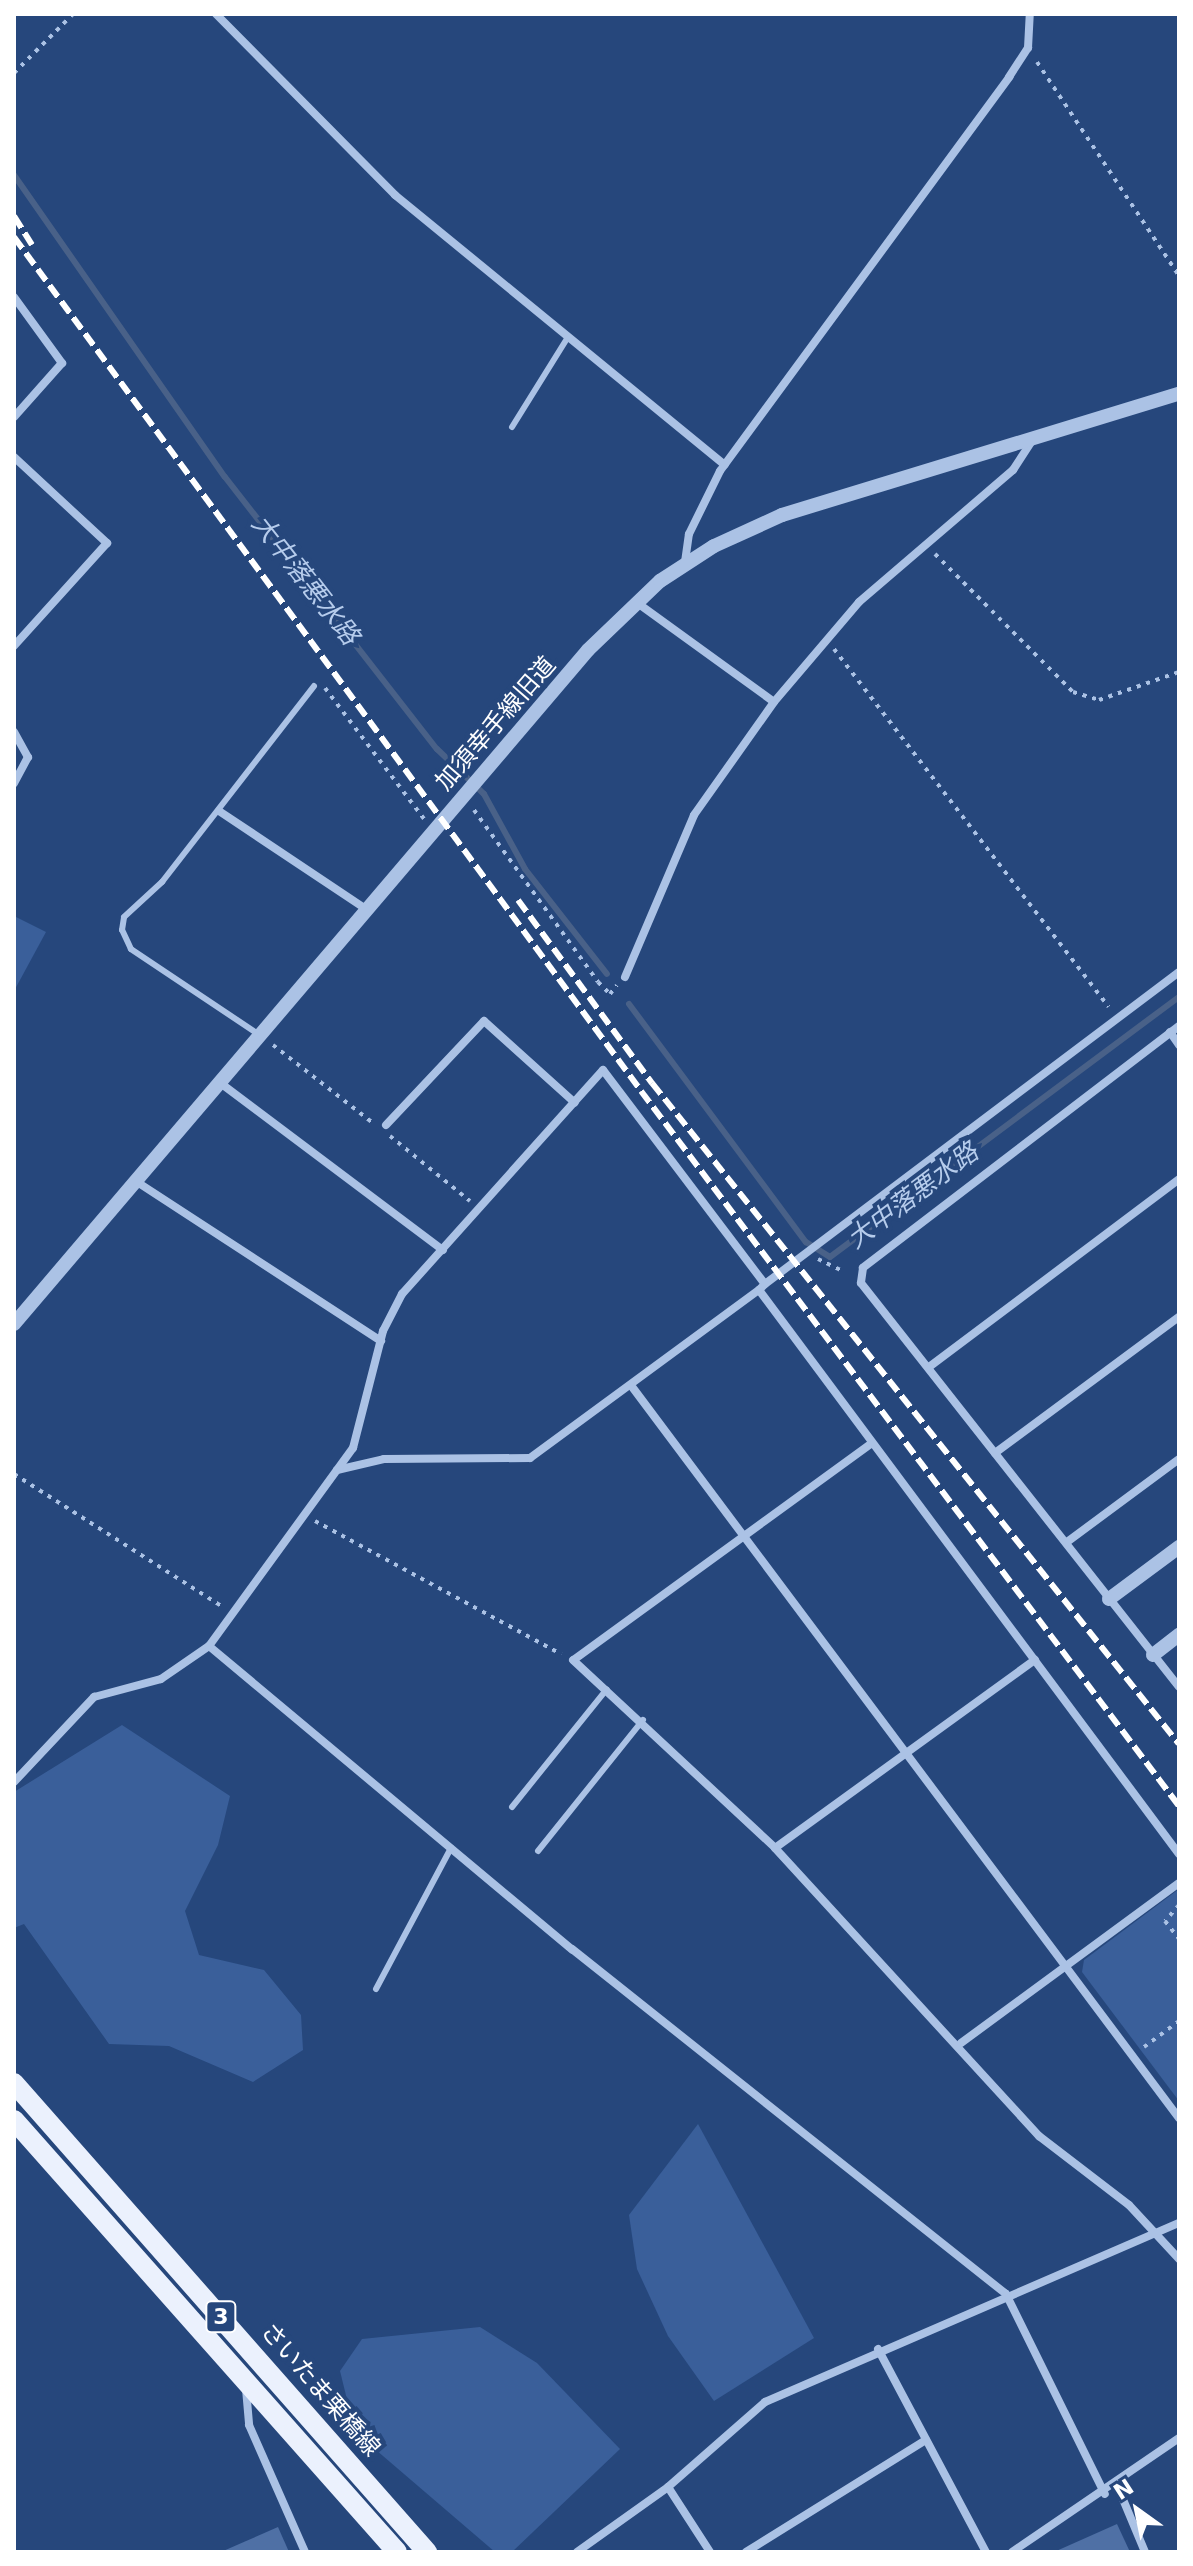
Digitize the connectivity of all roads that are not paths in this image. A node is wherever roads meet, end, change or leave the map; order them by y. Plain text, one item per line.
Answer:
1 (216, 14) edge
2 (1030, 14) edge
3 (14, 297) edge
4 (568, 337) junction
5 (1179, 394) edge
6 (14, 417) edge
7 (512, 427) dead end
8 (1031, 442) junction
9 (14, 457) edge
10 (725, 465) junction
11 (685, 562) junction
12 (635, 602) junction
13 (14, 646) edge
14 (314, 686) road end
15 (774, 702) junction
16 (14, 732) edge
17 (14, 783) edge
18 (219, 811) junction
19 (366, 909) junction
20 (1179, 972) edge
21 (625, 977) road end
22 (1179, 1026) edge
23 (1170, 1032) junction
24 (258, 1034) junction
25 (1179, 1045) edge
26 (219, 1082) junction
27 (575, 1103) junction
28 (386, 1125) dead end
29 (1179, 1179) edge
30 (133, 1180) junction
31 (443, 1250) junction
32 (762, 1287) junction
33 (1179, 1317) edge
34 (14, 1324) edge
35 (381, 1341) junction
36 (929, 1367) junction
37 (633, 1388) junction
38 (872, 1443) junction
39 (995, 1453) junction
40 (1179, 1459) edge
41 (336, 1470) junction
42 (743, 1535) junction
43 (1067, 1542) junction
44 (1179, 1547) edge
45 (1109, 1599) junction
46 (1179, 1635) edge
47 (209, 1646) junction
48 (1153, 1655) junction
49 (1035, 1660) junction
50 (1179, 1687) edge
51 (607, 1689) junction
52 (643, 1720) junction
53 (906, 1753) junction
54 (14, 1782) edge
55 (512, 1807) dead end
56 (451, 1848) junction
57 (775, 1848) junction
58 (538, 1851) dead end
59 (1179, 1854) edge
60 (1179, 1883) edge
61 (1066, 1966) junction
62 (376, 1989) dead end
63 (961, 2043) junction
64 (14, 2083) edge
65 (1179, 2118) edge
66 (14, 2120) edge
67 (1179, 2223) edge
68 (1162, 2235) junction
69 (1179, 2259) edge
70 (1006, 2294) junction
71 (878, 2349) junction
72 (245, 2377) junction
73 (1179, 2438) edge
74 (926, 2440) junction
75 (1117, 2485) junction
76 (668, 2487) junction
77 (1105, 2494) junction
78 (305, 2552) edge
79 (397, 2552) edge
80 (427, 2552) edge
81 (577, 2552) edge
82 (710, 2552) edge
83 (746, 2552) edge
84 (986, 2552) edge
85 (1012, 2552) edge
86 (1145, 2552) edge

1 - 4 street
2 - 10 street
3 - 6 street
4 - 7 lane
4 - 10 street
5 - 8 street, 加須幸手線旧道
8 - 11 street, 加須幸手線旧道
8 - 15 street
9 - 13 street
10 - 11 street
11 - 12 street, 加須幸手線旧道
12 - 15 street
12 - 19 street, 加須幸手線旧道
14 - 18 lane
15 - 21 street
16 - 17 street
18 - 19 street
18 - 24 lane
19 - 24 street, 加須幸手線旧道
20 - 32 street
22 - 23 street
23 - 25 street
23 - 36 street
24 - 26 street, 加須幸手線旧道
26 - 30 street, 加須幸手線旧道
26 - 31 street
27 - 28 street
27 - 31 street
27 - 32 street
29 - 36 street
30 - 34 street, 加須幸手線旧道
30 - 35 street
31 - 35 street
32 - 37 street
32 - 38 street
33 - 39 street
35 - 41 street
36 - 39 street
37 - 41 street
37 - 42 street
38 - 42 street
38 - 49 street
39 - 43 street
40 - 43 street
41 - 47 street
42 - 51 street
42 - 53 street
43 - 45 street
44 - 45 street
45 - 48 street
46 - 48 street
47 - 54 street
47 - 56 street
48 - 50 street
49 - 53 street
49 - 59 street
51 - 52 street
51 - 55 lane
52 - 57 street
52 - 58 lane
53 - 57 street
53 - 61 street
56 - 62 lane
56 - 70 street
57 - 63 street
60 - 61 street
61 - 63 street
61 - 65 street
63 - 68 street
64 - 80 main road, さいたま栗橋線 / 3
66 - 72 main road, さいたま栗橋線 / 3
67 - 68 street
68 - 69 street
68 - 70 street
70 - 71 street
70 - 77 street
71 - 74 street
71 - 76 street
72 - 78 street
72 - 79 main road, さいたま栗橋線 / 3
73 - 75 street
74 - 83 street
74 - 84 street
75 - 77 street
75 - 86 street
76 - 81 street
76 - 82 street
77 - 85 street

